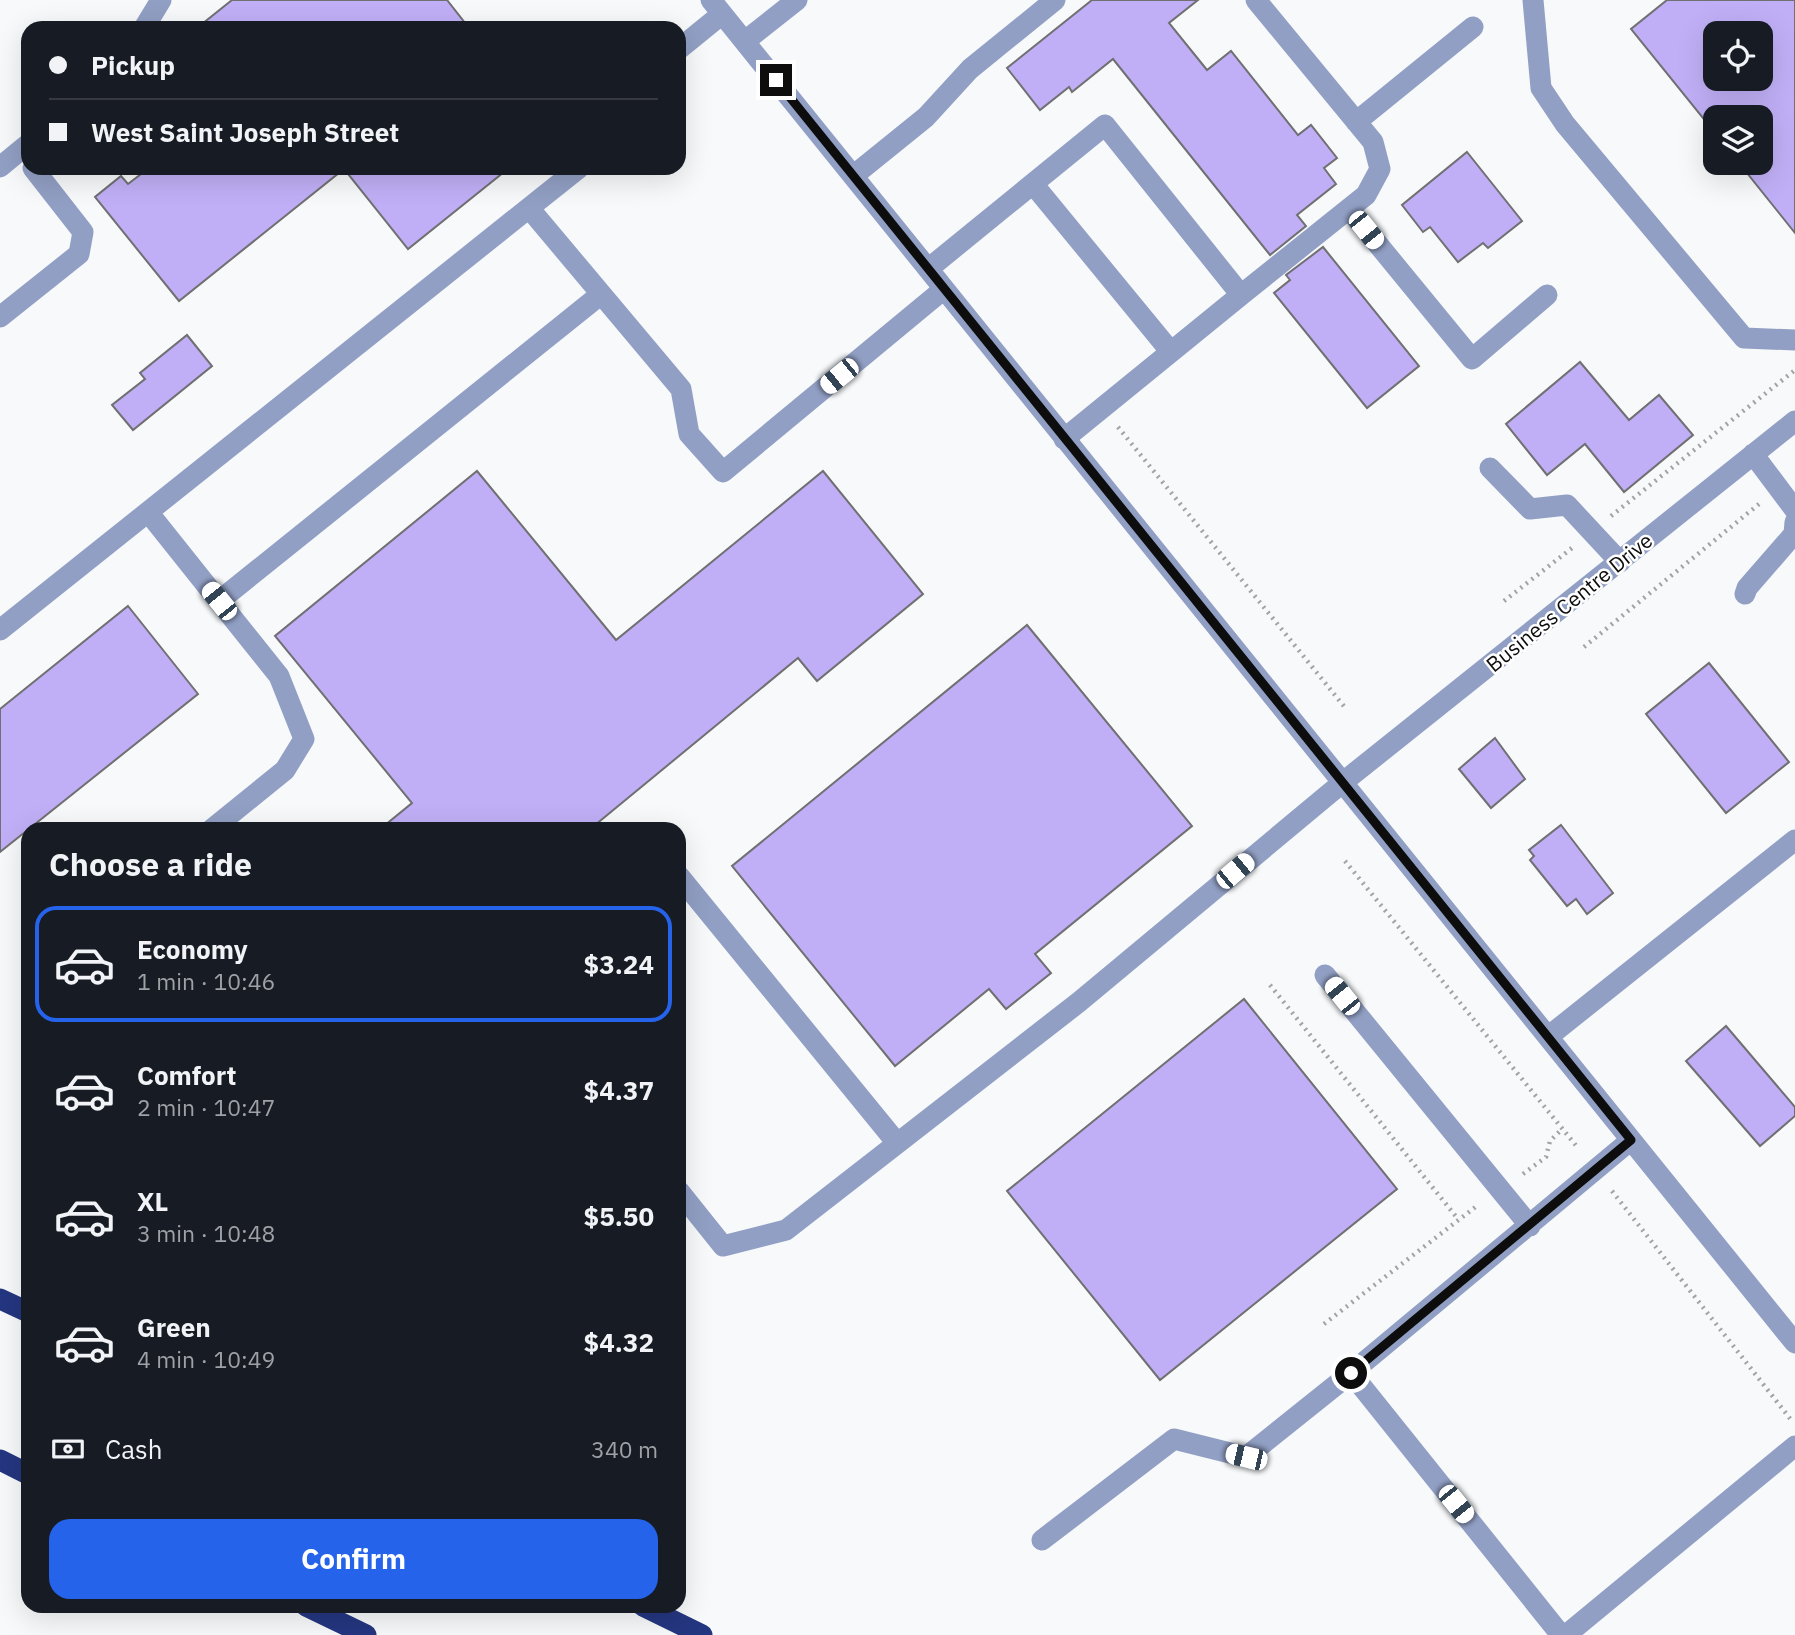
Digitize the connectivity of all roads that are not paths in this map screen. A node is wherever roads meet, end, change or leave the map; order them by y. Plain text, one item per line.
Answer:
1 (161, 0) edge
2 (797, 0) edge
3 (1055, 0) edge
4 (1256, 0) edge
5 (1533, 0) edge
6 (717, 7) edge
7 (148, 21) edge
8 (1473, 27) dead end
9 (686, 41) edge
10 (745, 41) junction
11 (1356, 122) junction
12 (21, 154) edge
13 (0, 167) edge
14 (38, 175) edge
15 (570, 175) edge
16 (853, 176) junction
17 (1033, 184) junction
18 (529, 208) junction
19 (1349, 209) junction
20 (928, 270) junction
21 (944, 289) junction
22 (600, 295) junction
23 (1241, 295) junction
24 (1547, 295) dead end
25 (0, 317) edge
26 (1795, 340) edge
27 (1171, 352) junction
28 (1795, 421) edge
29 (1065, 439) junction
30 (1753, 454) junction
31 (1490, 468) dead end
32 (1795, 510) edge
33 (148, 512) junction
34 (1795, 522) edge
35 (1620, 562) junction
36 (1745, 594) dead end
37 (219, 601) junction
38 (0, 630) edge
39 (1342, 783) junction
40 (221, 822) edge
41 (1795, 840) edge
42 (686, 885) edge
43 (1325, 975) dead end
44 (1549, 1036) junction
45 (1631, 1140) junction
46 (897, 1143) junction
47 (686, 1200) edge
48 (1530, 1226) junction
49 (0, 1299) edge
50 (21, 1309) edge
51 (1795, 1343) edge
52 (1351, 1373) junction
53 (1795, 1446) edge
54 (0, 1460) edge
55 (21, 1470) edge
56 (1042, 1540) dead end
57 (320, 1613) edge
58 (657, 1613) edge
59 (366, 1635) edge
60 (702, 1635) edge
61 (1563, 1635) edge

1 - 7 street
2 - 10 street
3 - 16 street
4 - 11 street
5 - 26 street
6 - 9 street
6 - 10 street
8 - 11 street
10 - 16 street
11 - 19 street
12 - 13 street
14 - 25 street
15 - 18 street
16 - 20 street
17 - 20 street
17 - 23 street
17 - 27 street
18 - 22 street
18 - 33 street
19 - 23 street
19 - 24 street
20 - 21 street
21 - 22 street
21 - 29 street
22 - 37 street
23 - 27 street
27 - 29 street
28 - 30 street, Business Centre Drive
29 - 39 street
30 - 32 street
30 - 35 street, Business Centre Drive
31 - 35 street
33 - 37 street
33 - 38 street
34 - 36 street
35 - 39 street, Business Centre Drive
37 - 40 street
39 - 44 street
39 - 46 street, Business Centre Drive
41 - 44 street
42 - 46 street
43 - 48 street
44 - 45 street
45 - 48 street
45 - 51 street
46 - 47 street, Business Centre Drive
48 - 52 street
49 - 50 highway
52 - 56 street
52 - 61 street
53 - 61 street
54 - 55 highway
57 - 59 highway
58 - 60 highway

